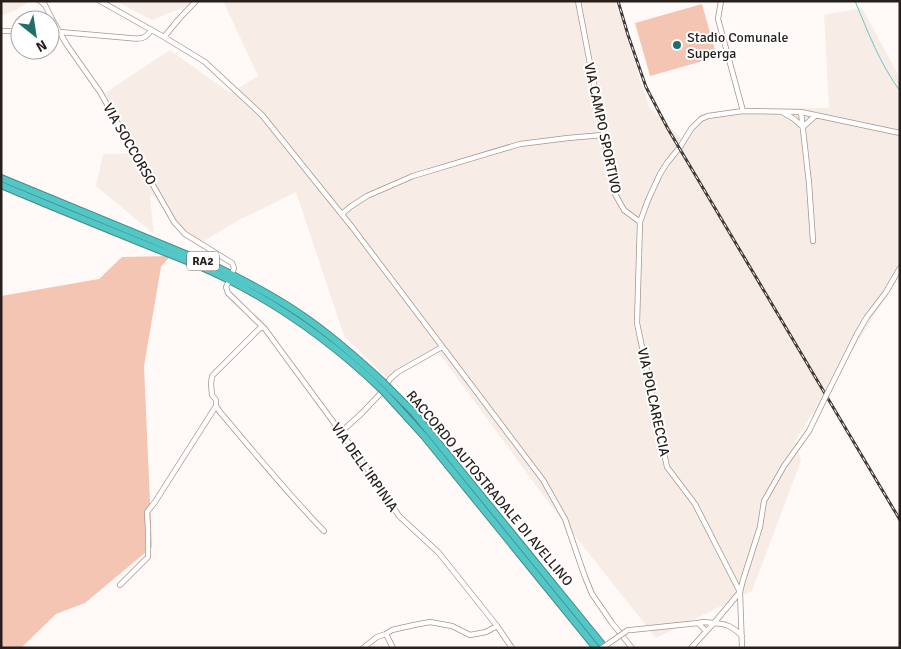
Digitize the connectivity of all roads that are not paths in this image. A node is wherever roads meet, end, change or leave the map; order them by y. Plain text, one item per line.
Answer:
1 (100, 1) edge
2 (196, 1) edge
3 (578, 1) edge
4 (721, 1) edge
5 (151, 30) junction
6 (60, 32) joint
7 (164, 37) junction
8 (743, 111) junction
9 (780, 112) junction
10 (801, 112) junction
11 (816, 115) junction
12 (803, 127) junction
13 (900, 133) edge
14 (603, 135) junction
15 (1, 178) edge
16 (1, 185) edge
17 (342, 214) junction
18 (640, 222) junction
19 (813, 241) dead end
20 (900, 268) edge
21 (233, 271) dead end
22 (228, 283) dead end
23 (262, 326) junction
24 (442, 346) junction
25 (381, 385) junction
26 (387, 390) junction
27 (216, 406) junction
28 (341, 432) junction
29 (324, 531) dead end
30 (120, 585) dead end
31 (740, 592) junction
32 (698, 623) junction
33 (714, 623) junction
34 (497, 626) junction
35 (706, 632) junction
36 (386, 634) junction
37 (742, 636) junction
38 (364, 648) edge
39 (393, 648) edge
40 (512, 648) edge
41 (596, 648) edge
42 (604, 648) edge
43 (632, 648) edge
44 (691, 648) edge
45 (742, 648) edge

1 - 5 street
2 - 7 street
3 - 14 street, VIA CAMPO SPORTIVO
4 - 8 street
5 - 6 street
5 - 7 street
6 - 21 street, VIA SOCCORSO
7 - 17 street
8 - 9 street
8 - 18 street
9 - 10 street
9 - 12 street
10 - 11 street
10 - 12 street
11 - 12 street
11 - 13 street
12 - 19 street
14 - 17 street
14 - 18 street, VIA CAMPO SPORTIVO
15 - 25 highway, RACCORDO AUTOSTRADALE DI AVELLINO / RA2
16 - 25 highway, RACCORDO AUTOSTRADALE DI AVELLINO / RA2
17 - 24 street
18 - 31 street, VIA POLCARECCIA
20 - 31 street, bridge
22 - 23 street, VIA DELL'IRPINIA
23 - 27 street
23 - 28 street, VIA DELL'IRPINIA
24 - 28 street
24 - 43 street
25 - 26 highway, RACCORDO AUTOSTRADALE DI AVELLINO / RA2, bridge
26 - 41 highway, RACCORDO AUTOSTRADALE DI AVELLINO / RA2
26 - 42 highway, RACCORDO AUTOSTRADALE DI AVELLINO / RA2
27 - 29 street
27 - 30 street
28 - 34 street, VIA DELL'IRPINIA
31 - 33 street
31 - 37 street
32 - 33 street
32 - 35 street
32 - 42 street, bridge
33 - 35 street
33 - 37 street
34 - 36 street
34 - 40 street, VIA DELL'IRPINIA
35 - 44 street
36 - 38 street
36 - 39 street
37 - 45 street

